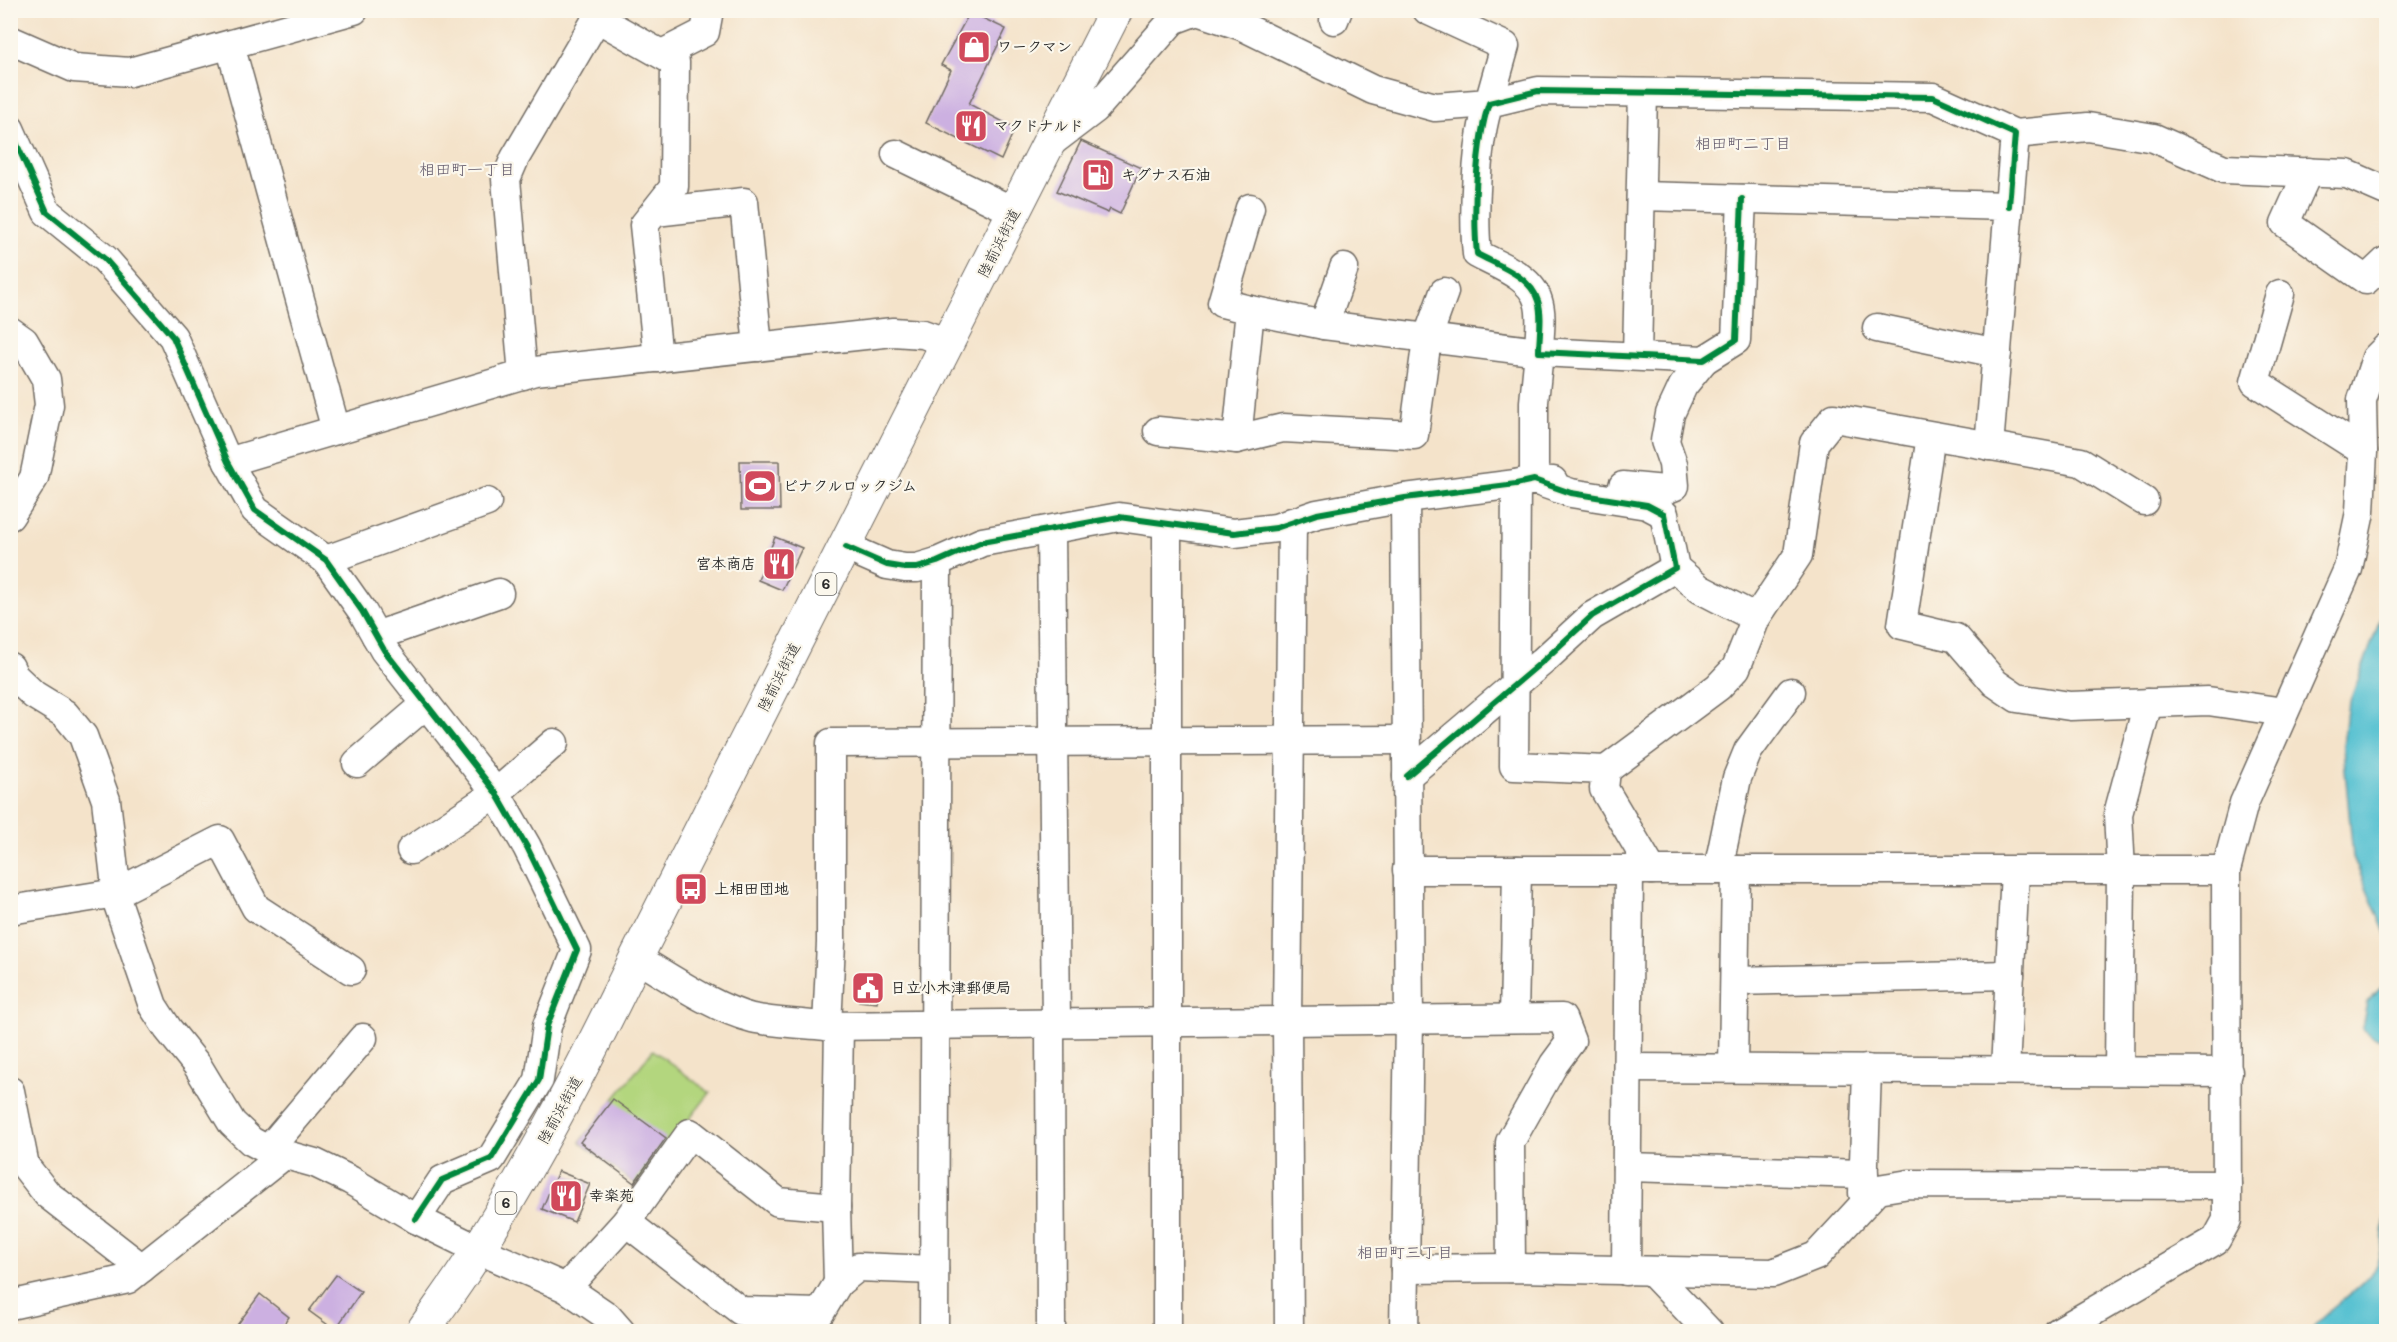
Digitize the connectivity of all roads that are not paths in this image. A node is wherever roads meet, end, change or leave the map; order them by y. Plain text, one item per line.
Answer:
1 (354, 10) edge
2 (709, 10) edge
3 (1116, 10) edge
4 (1427, 10) edge
5 (1256, 20) edge
6 (10, 40) edge
7 (230, 45) junction
8 (662, 54) junction
9 (1643, 93) junction
10 (1489, 103) junction
11 (10, 129) edge
12 (2014, 134) junction
13 (1049, 144) junction
14 (896, 154) dead end
15 (2308, 172) junction
16 (2386, 191) edge
17 (1641, 196) junction
18 (1742, 199) junction
19 (2009, 206) junction
20 (1250, 208) dead end
21 (655, 212) junction
22 (1015, 212) junction
23 (2386, 261) edge
24 (1344, 268) dead end
25 (1444, 292) dead end
26 (2280, 294) dead end
27 (1250, 310) junction
28 (1324, 325) junction
29 (1877, 328) dead end
30 (10, 331) edge
31 (1427, 339) junction
32 (948, 343) junction
33 (758, 347) junction
34 (2386, 348) edge
35 (1539, 352) junction
36 (1997, 353) junction
37 (1637, 356) junction
38 (658, 358) junction
39 (1704, 360) junction
40 (523, 375) junction
41 (336, 430) junction
42 (1158, 431) dead end
43 (1931, 436) junction
44 (1237, 439) junction
45 (1989, 446) junction
46 (2363, 451) junction
47 (228, 462) junction
48 (1525, 482) junction
49 (1405, 498) junction
50 (2144, 501) dead end
51 (487, 502) dead end
52 (10, 516) edge
53 (1292, 522) junction
54 (1167, 524) junction
55 (1051, 530) junction
56 (846, 547) junction
57 (326, 560) junction
58 (937, 562) junction
59 (1675, 568) junction
60 (499, 593) dead end
61 (1756, 618) junction
62 (376, 636) junction
63 (10, 667) edge
64 (1516, 684) junction
65 (1791, 692) dead end
66 (2148, 703) junction
67 (426, 704) junction
68 (2284, 712) junction
69 (1406, 740) junction
70 (1168, 741) junction
71 (1289, 741) junction
72 (936, 742) junction
73 (1053, 742) junction
74 (554, 743) dead end
75 (357, 763) dead end
76 (1606, 770) junction
77 (1407, 776) junction
78 (496, 793) junction
79 (411, 850) dead end
80 (1407, 870) junction
81 (1517, 870) junction
82 (1640, 870) junction
83 (1727, 870) junction
84 (2226, 870) junction
85 (2015, 871) junction
86 (2121, 871) junction
87 (116, 893) junction
88 (10, 910) edge
89 (636, 958) junction
90 (351, 970) dead end
91 (2010, 975) junction
92 (1735, 981) junction
93 (1514, 1018) junction
94 (1409, 1020) junction
95 (1287, 1021) junction
96 (1168, 1022) junction
97 (1053, 1024) junction
98 (935, 1025) junction
99 (833, 1026) junction
100 (363, 1038) dead end
101 (1628, 1068) junction
102 (1734, 1068) junction
103 (1867, 1069) junction
104 (2005, 1070) junction
105 (2119, 1071) junction
106 (2228, 1072) junction
107 (10, 1091) edge
108 (276, 1152) junction
109 (1627, 1167) junction
110 (1864, 1174) junction
111 (2227, 1185) junction
112 (1863, 1206) junction
113 (836, 1207) junction
114 (416, 1219) junction
115 (626, 1222) junction
116 (478, 1250) junction
117 (142, 1268) junction
118 (1511, 1268) junction
119 (1405, 1269) junction
120 (934, 1270) junction
121 (1639, 1271) junction
122 (838, 1283) junction
123 (566, 1288) junction
124 (10, 1305) edge
125 (820, 1322) edge
126 (422, 1332) edge
127 (621, 1332) edge
128 (934, 1332) edge
129 (1051, 1332) edge
130 (1167, 1332) edge
131 (1289, 1332) edge
132 (1404, 1332) edge
133 (1709, 1332) edge
134 (2058, 1332) edge

1 - 7 street
2 - 8 street
3 - 13 highway, 陸前浜街道 / 6
4 - 10 street
5 - 10 street
5 - 13 street
6 - 7 street
7 - 41 street
8 - 21 street
8 - 40 street
9 - 10 street
9 - 12 street
9 - 17 street
10 - 35 street
11 - 47 street
12 - 15 street
12 - 19 street
13 - 22 highway, 陸前浜街道 / 6
14 - 22 street
15 - 16 street
15 - 23 street
17 - 18 street
17 - 37 street
18 - 19 street
18 - 39 street
19 - 36 street
20 - 27 street
21 - 33 street
21 - 38 street
22 - 32 highway, 陸前浜街道 / 6
24 - 28 street
25 - 31 street
26 - 46 street
27 - 28 street
27 - 44 street
28 - 31 street
29 - 36 street
30 - 52 street
31 - 35 street
31 - 44 street
32 - 33 street
32 - 56 highway, 陸前浜街道 / 6
33 - 38 street
34 - 46 street
35 - 37 street
35 - 48 street
36 - 45 street
37 - 39 street
38 - 40 street
39 - 48 street
40 - 41 street
41 - 47 street
42 - 44 street
43 - 45 street
43 - 61 street
43 - 66 street
45 - 50 street
46 - 68 street
47 - 57 street
48 - 49 street
48 - 59 street
48 - 64 street
49 - 53 street
49 - 69 street
51 - 57 street
53 - 54 street
53 - 71 street
54 - 55 street
54 - 70 street
55 - 58 street
55 - 73 street
56 - 58 street
56 - 89 highway, 陸前浜街道 / 6
57 - 62 street
58 - 72 street
59 - 61 street
59 - 64 street
60 - 62 street
61 - 76 street
62 - 67 street
63 - 87 street
64 - 76 street
64 - 77 street
65 - 83 street
66 - 68 street
66 - 86 street
67 - 75 street
67 - 78 street
68 - 84 street
69 - 71 street
69 - 77 street
70 - 71 street
70 - 73 street
70 - 96 street
71 - 95 street
72 - 73 street
72 - 98 street
72 - 99 street
73 - 97 street
74 - 78 street
76 - 82 street
77 - 80 street
78 - 79 street
78 - 114 street
80 - 81 street
80 - 94 street
81 - 82 street
81 - 93 street
82 - 83 street
82 - 101 street
83 - 85 street
83 - 92 street
84 - 86 street
84 - 106 street
85 - 86 street
85 - 91 street
86 - 105 street
87 - 88 street
87 - 90 street
87 - 108 street
89 - 99 street
89 - 116 highway, 陸前浜街道 / 6
91 - 92 street
91 - 104 street
92 - 102 street
93 - 94 street
93 - 118 street
94 - 95 street
94 - 119 street
95 - 96 street
95 - 131 street
96 - 97 street
96 - 130 street
97 - 98 street
97 - 129 street
98 - 99 street
98 - 120 street
99 - 113 street
100 - 108 street
101 - 102 street
101 - 109 street
102 - 103 street
103 - 104 street
103 - 110 street
104 - 105 street
105 - 106 street
106 - 111 street
107 - 117 street
108 - 114 street
108 - 117 street
109 - 110 street
109 - 121 street
110 - 112 street
111 - 112 street
111 - 134 street
112 - 121 street
113 - 115 street
113 - 122 street
114 - 116 street
115 - 123 street
115 - 125 street
116 - 123 street
116 - 126 highway, 陸前浜街道 / 6
117 - 124 street
118 - 119 street
118 - 121 street
119 - 132 street
120 - 122 street
120 - 128 street
121 - 133 street
122 - 125 street
123 - 127 street

